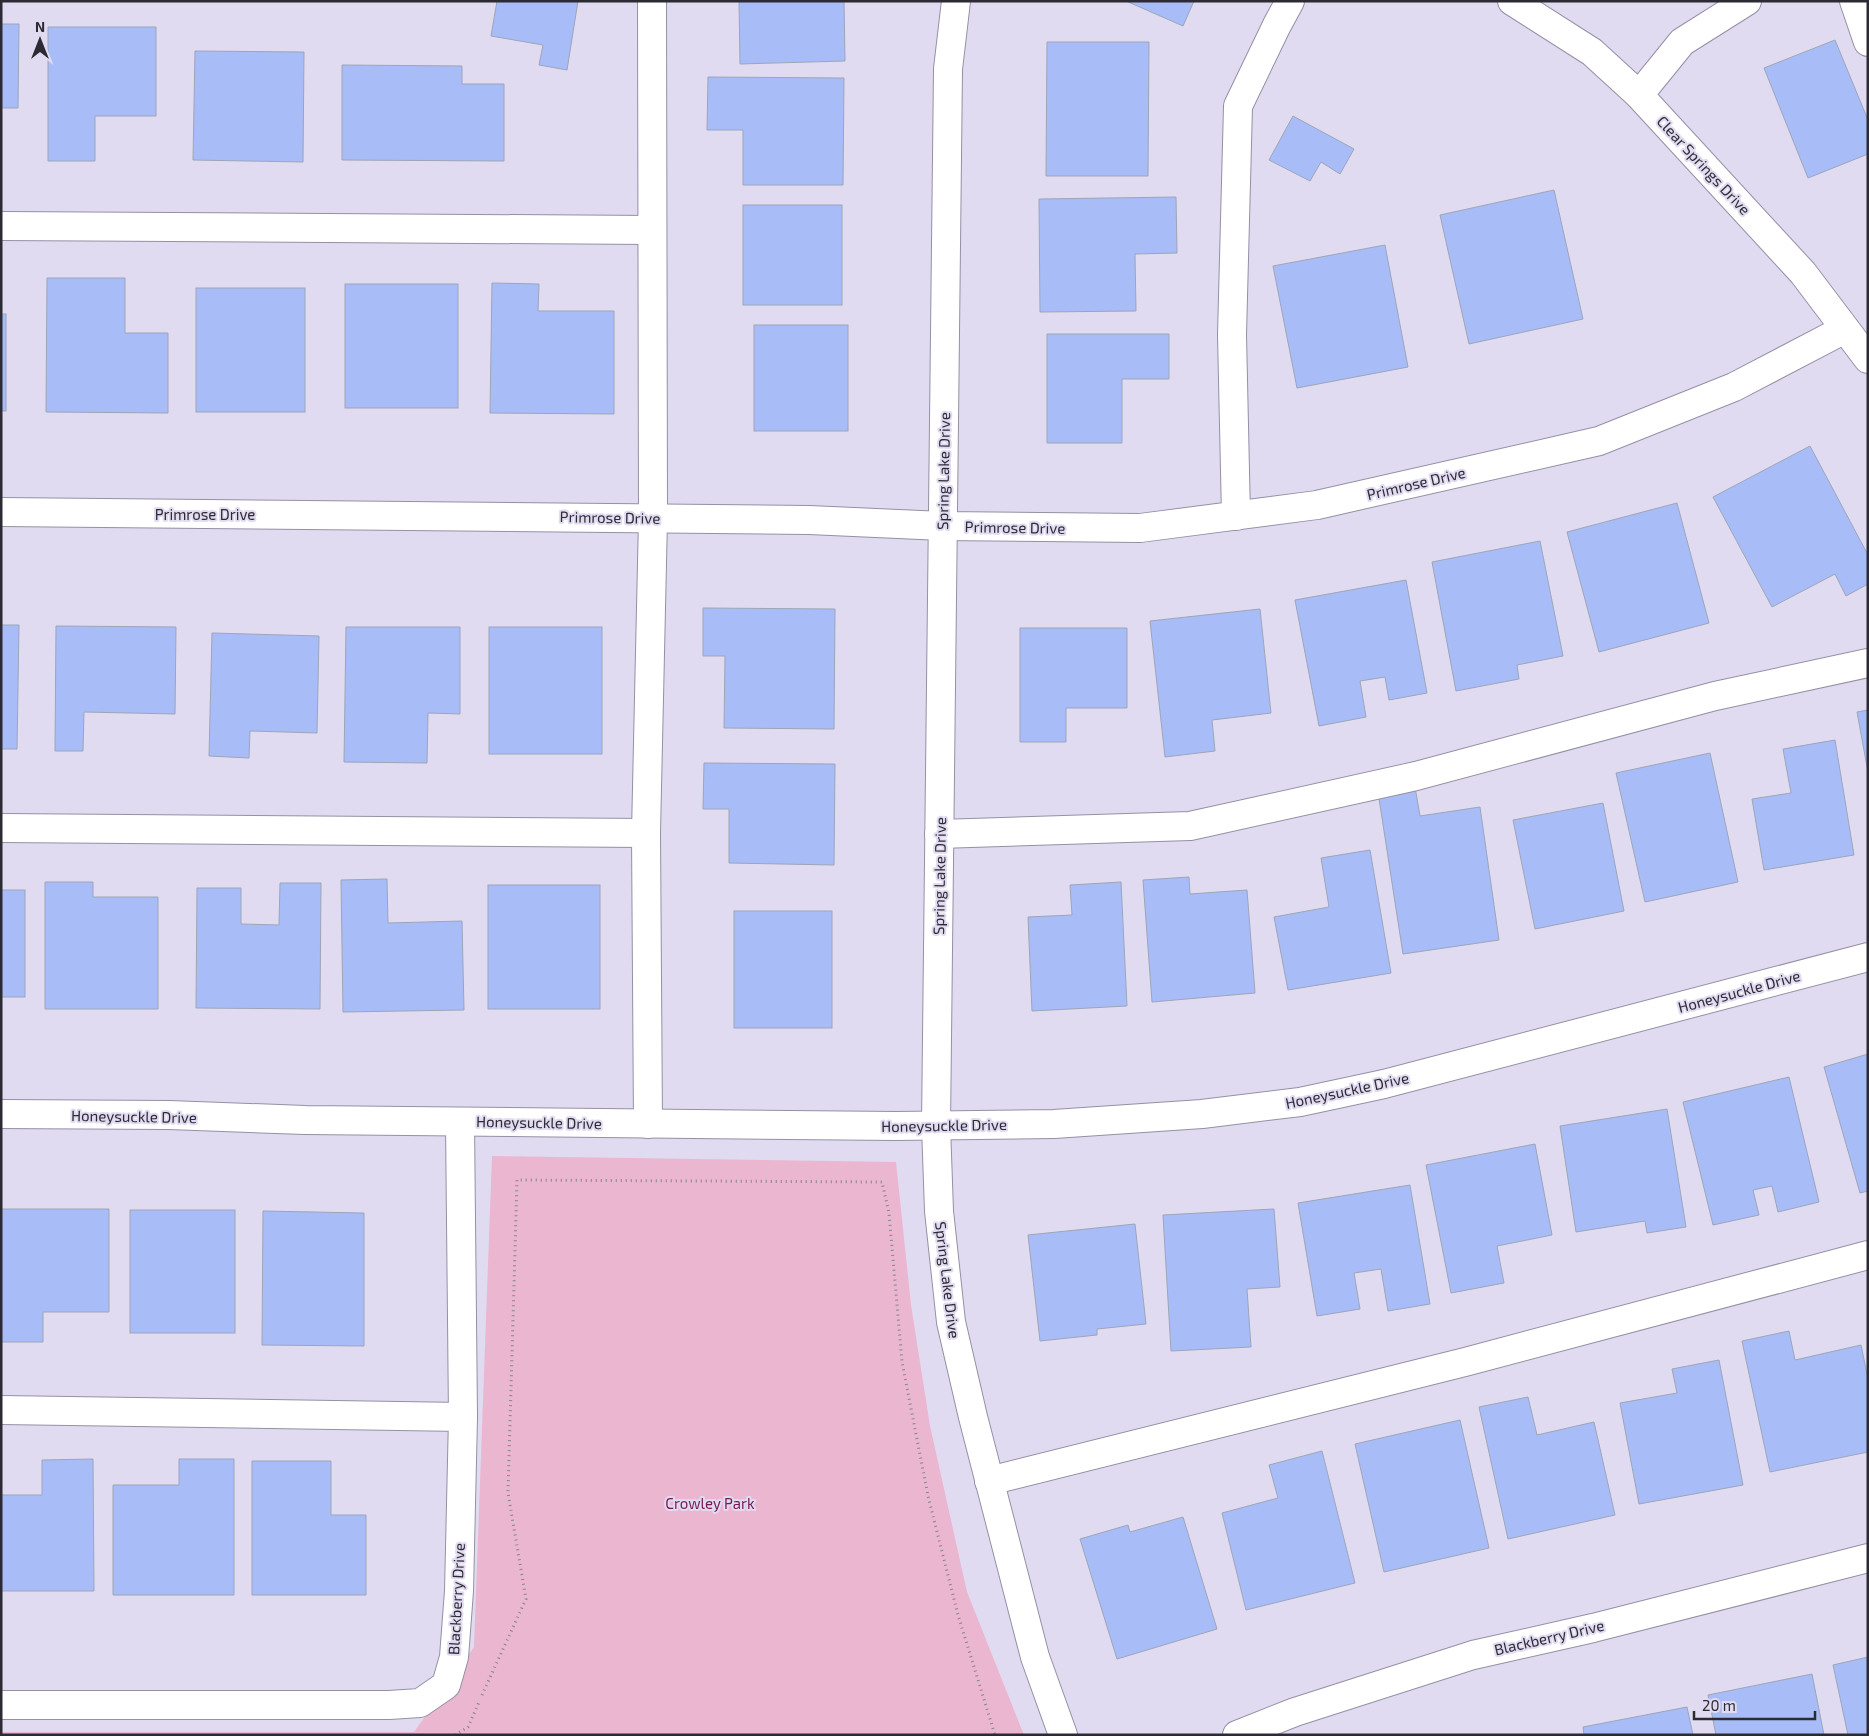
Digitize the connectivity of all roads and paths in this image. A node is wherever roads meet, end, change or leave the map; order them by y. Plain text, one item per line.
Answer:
1 (652, 1) edge
2 (956, 1) edge
3 (1290, 1) edge
4 (1512, 1) edge
5 (1854, 1) edge
6 (1743, 2) edge
7 (1868, 42) edge
8 (1639, 95) junction
9 (1, 226) edge
10 (652, 230) junction
11 (1845, 329) junction
12 (1868, 359) edge
13 (1, 512) edge
14 (1236, 516) junction
15 (653, 518) junction
16 (943, 526) junction
17 (1868, 663) edge
18 (1, 828) edge
19 (646, 833) junction
20 (939, 834) junction
21 (1868, 957) edge
22 (1, 1114) edge
23 (460, 1122) junction
24 (648, 1124) junction
25 (936, 1126) junction
26 (1868, 1255) edge
27 (1, 1410) edge
28 (463, 1417) junction
29 (989, 1481) junction
30 (1868, 1558) edge
31 (1, 1705) edge
32 (455, 1735) edge
33 (995, 1735) edge
34 (1063, 1735) edge
35 (1237, 1735) edge

1 - 10 street
2 - 16 street, Spring Lake Drive
3 - 14 street
4 - 8 street, Clear Springs Drive
5 - 7 street
6 - 8 street
8 - 11 street, Clear Springs Drive
9 - 10 street
10 - 15 street
11 - 12 street, Clear Springs Drive
11 - 14 street, Primrose Drive
13 - 15 street, Primrose Drive
14 - 16 street, Primrose Drive
15 - 16 street, Primrose Drive
15 - 19 street
16 - 20 street, Spring Lake Drive
17 - 20 street
18 - 19 street
19 - 24 street
20 - 25 street, Spring Lake Drive
21 - 25 street, Honeysuckle Drive
22 - 23 street, Honeysuckle Drive
23 - 24 street, Honeysuckle Drive
23 - 28 street, Blackberry Drive
24 - 25 street, Honeysuckle Drive
25 - 29 street, Spring Lake Drive
26 - 29 street
27 - 28 street
28 - 31 street, Blackberry Drive
29 - 34 street, Spring Lake Drive
30 - 35 street, Blackberry Drive
32 - 33 path

